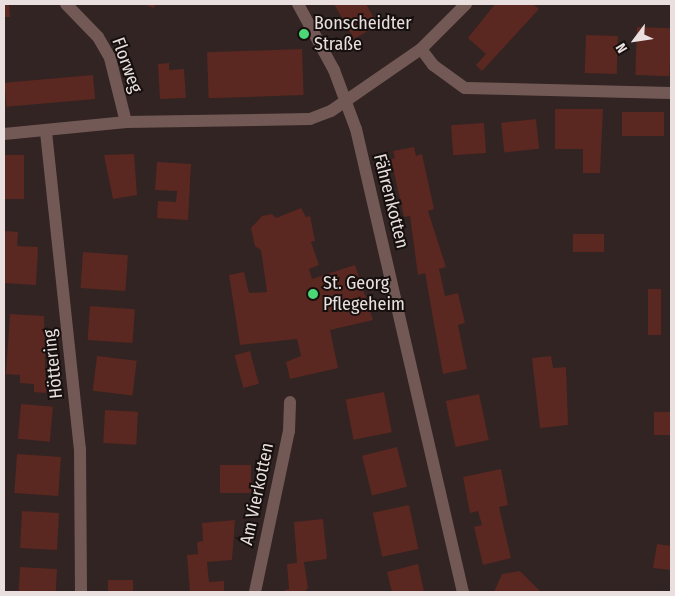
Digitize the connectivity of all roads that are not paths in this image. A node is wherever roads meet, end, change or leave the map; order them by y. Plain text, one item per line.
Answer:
1 (66, 4) edge
2 (298, 4) edge
3 (466, 4) edge
4 (421, 49) junction
5 (671, 93) edge
6 (346, 98) junction
7 (126, 122) junction
8 (46, 132) junction
9 (4, 134) edge
10 (290, 402) dead end
11 (81, 592) edge
12 (255, 592) edge
13 (463, 592) edge

1 - 7 street, Florweg
2 - 6 street, Fährenkotten
3 - 4 street
4 - 5 street
4 - 6 street
6 - 7 street
6 - 13 street, Fährenkotten
7 - 8 street
8 - 9 street
8 - 11 street, Höttering
10 - 12 street, Am Vierkotten

